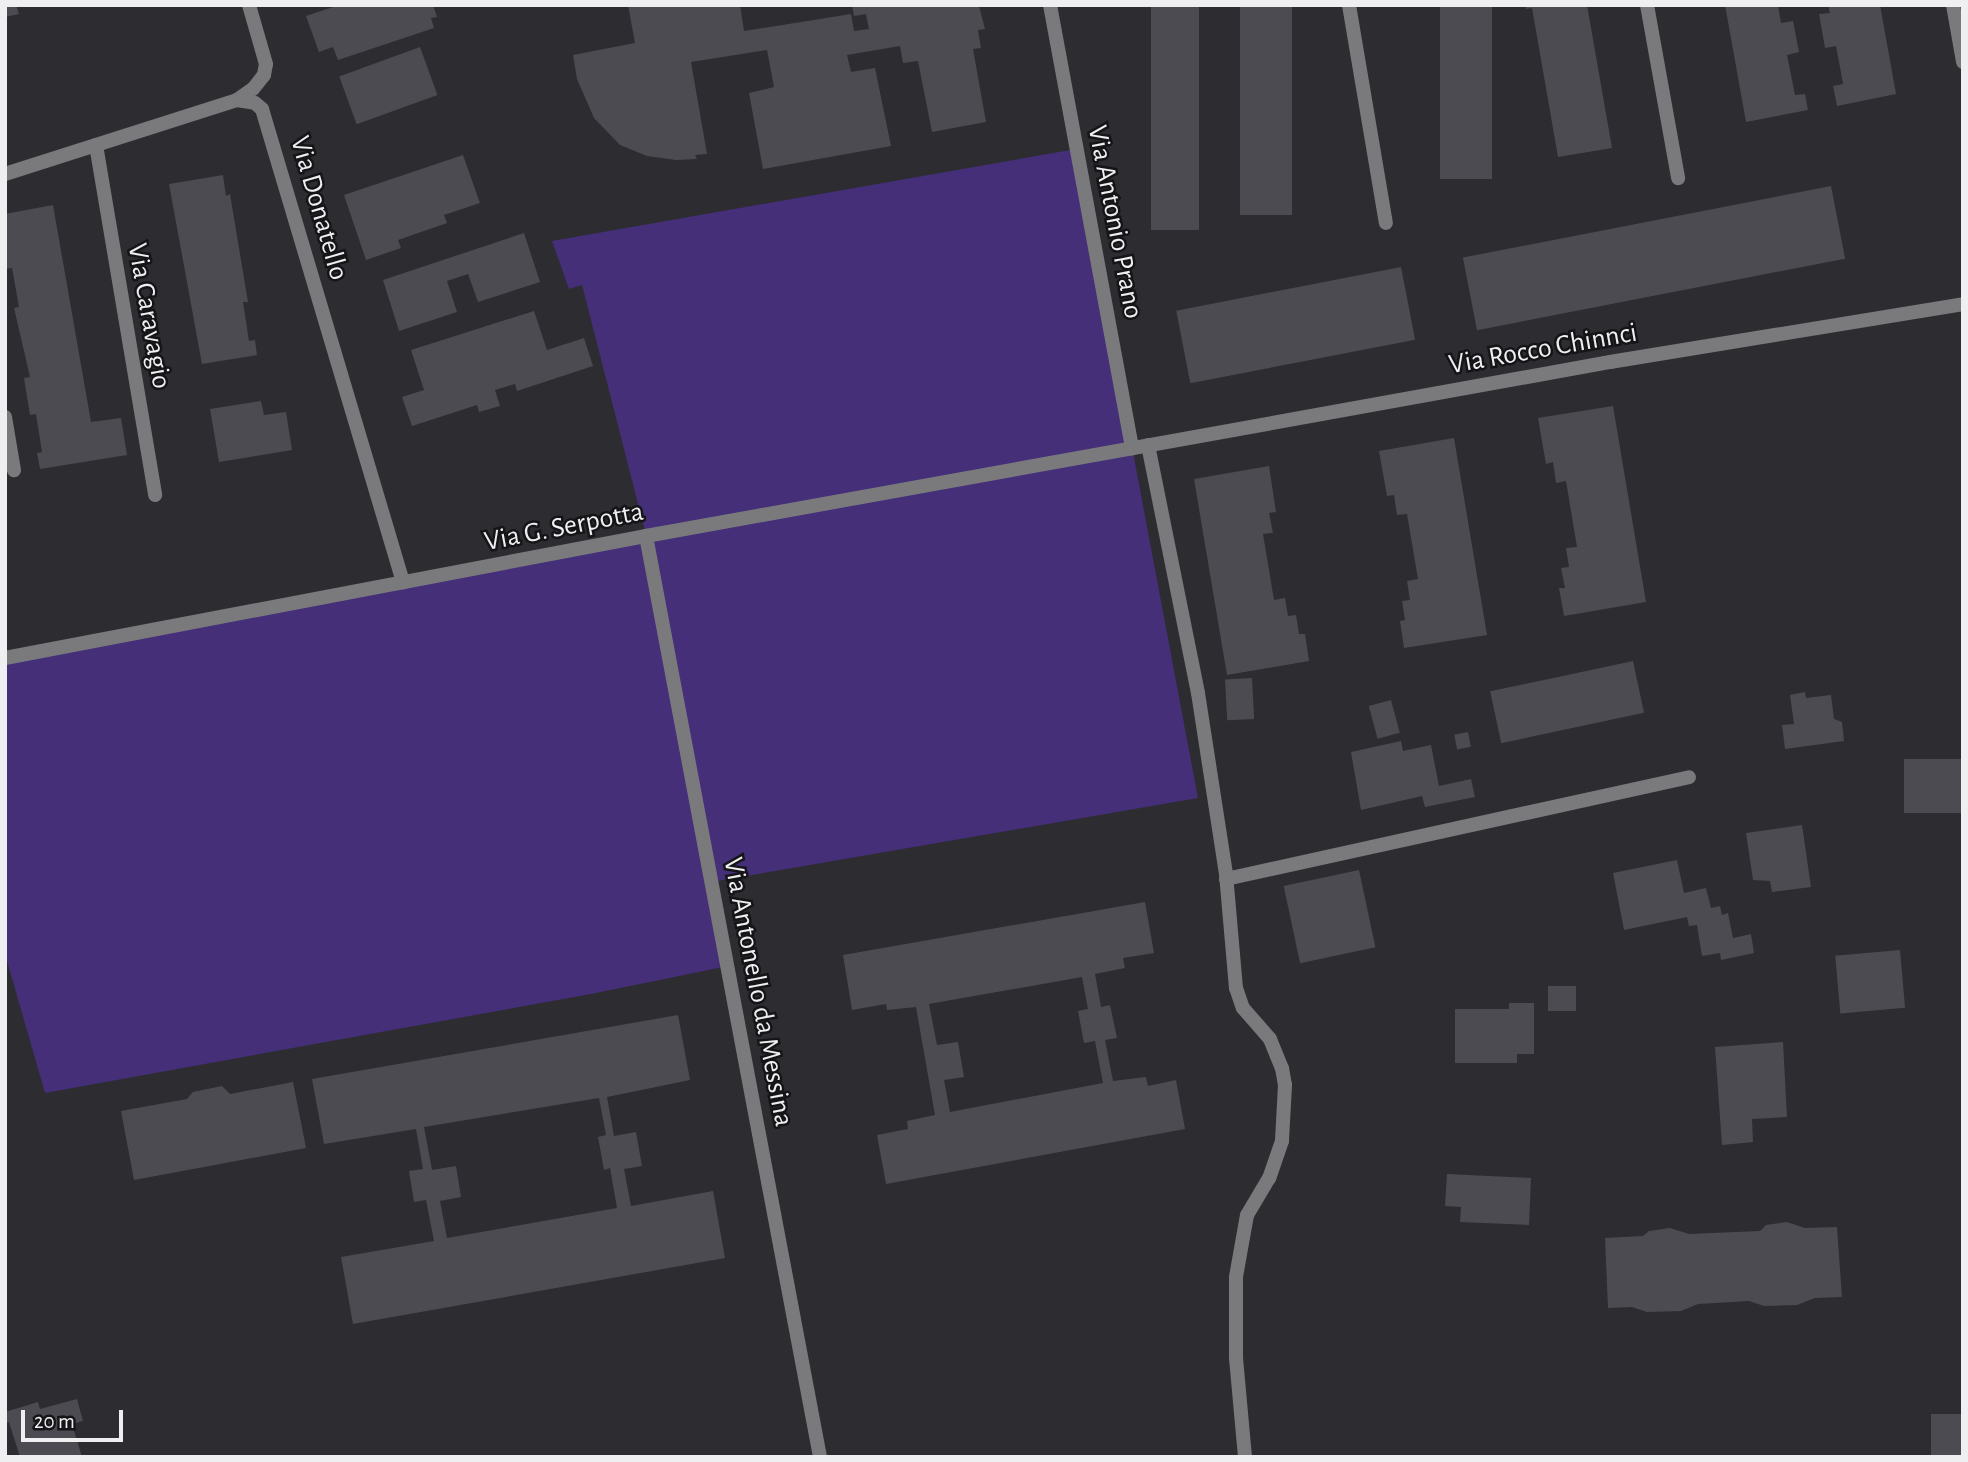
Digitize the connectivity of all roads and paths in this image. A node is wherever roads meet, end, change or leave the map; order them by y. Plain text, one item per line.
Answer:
1 (249, 5) edge
2 (1050, 5) edge
3 (1349, 5) edge
4 (1647, 5) edge
5 (1953, 5) edge
6 (1963, 62) edge
7 (237, 100) junction
8 (96, 145) junction
9 (5, 174) edge
10 (1678, 178) dead end
11 (1385, 223) dead end
12 (1963, 304) edge
13 (5, 417) edge
14 (1148, 445) junction
15 (1132, 448) junction
16 (14, 470) dead end
17 (155, 495) dead end
18 (646, 536) junction
19 (402, 582) junction
20 (5, 659) edge
21 (1689, 777) dead end
22 (1226, 879) junction
23 (820, 1457) edge
24 (1245, 1457) edge

1 - 7 street
2 - 15 street, Via Antonio Prano
3 - 11 street
4 - 10 street
5 - 6 street
7 - 8 street
7 - 19 street, Via Donatello
8 - 9 street
8 - 17 street, Via Caravagio
12 - 14 street, Via Rocco Chinnci
13 - 16 street
14 - 15 street, Via Rocco Chinnci
14 - 22 street
15 - 18 street, Via G. Serpotta
18 - 19 street, Via G. Serpotta
18 - 23 street, Via Antonello da Messina
19 - 20 street, Via G. Serpotta
21 - 22 street
22 - 24 street

